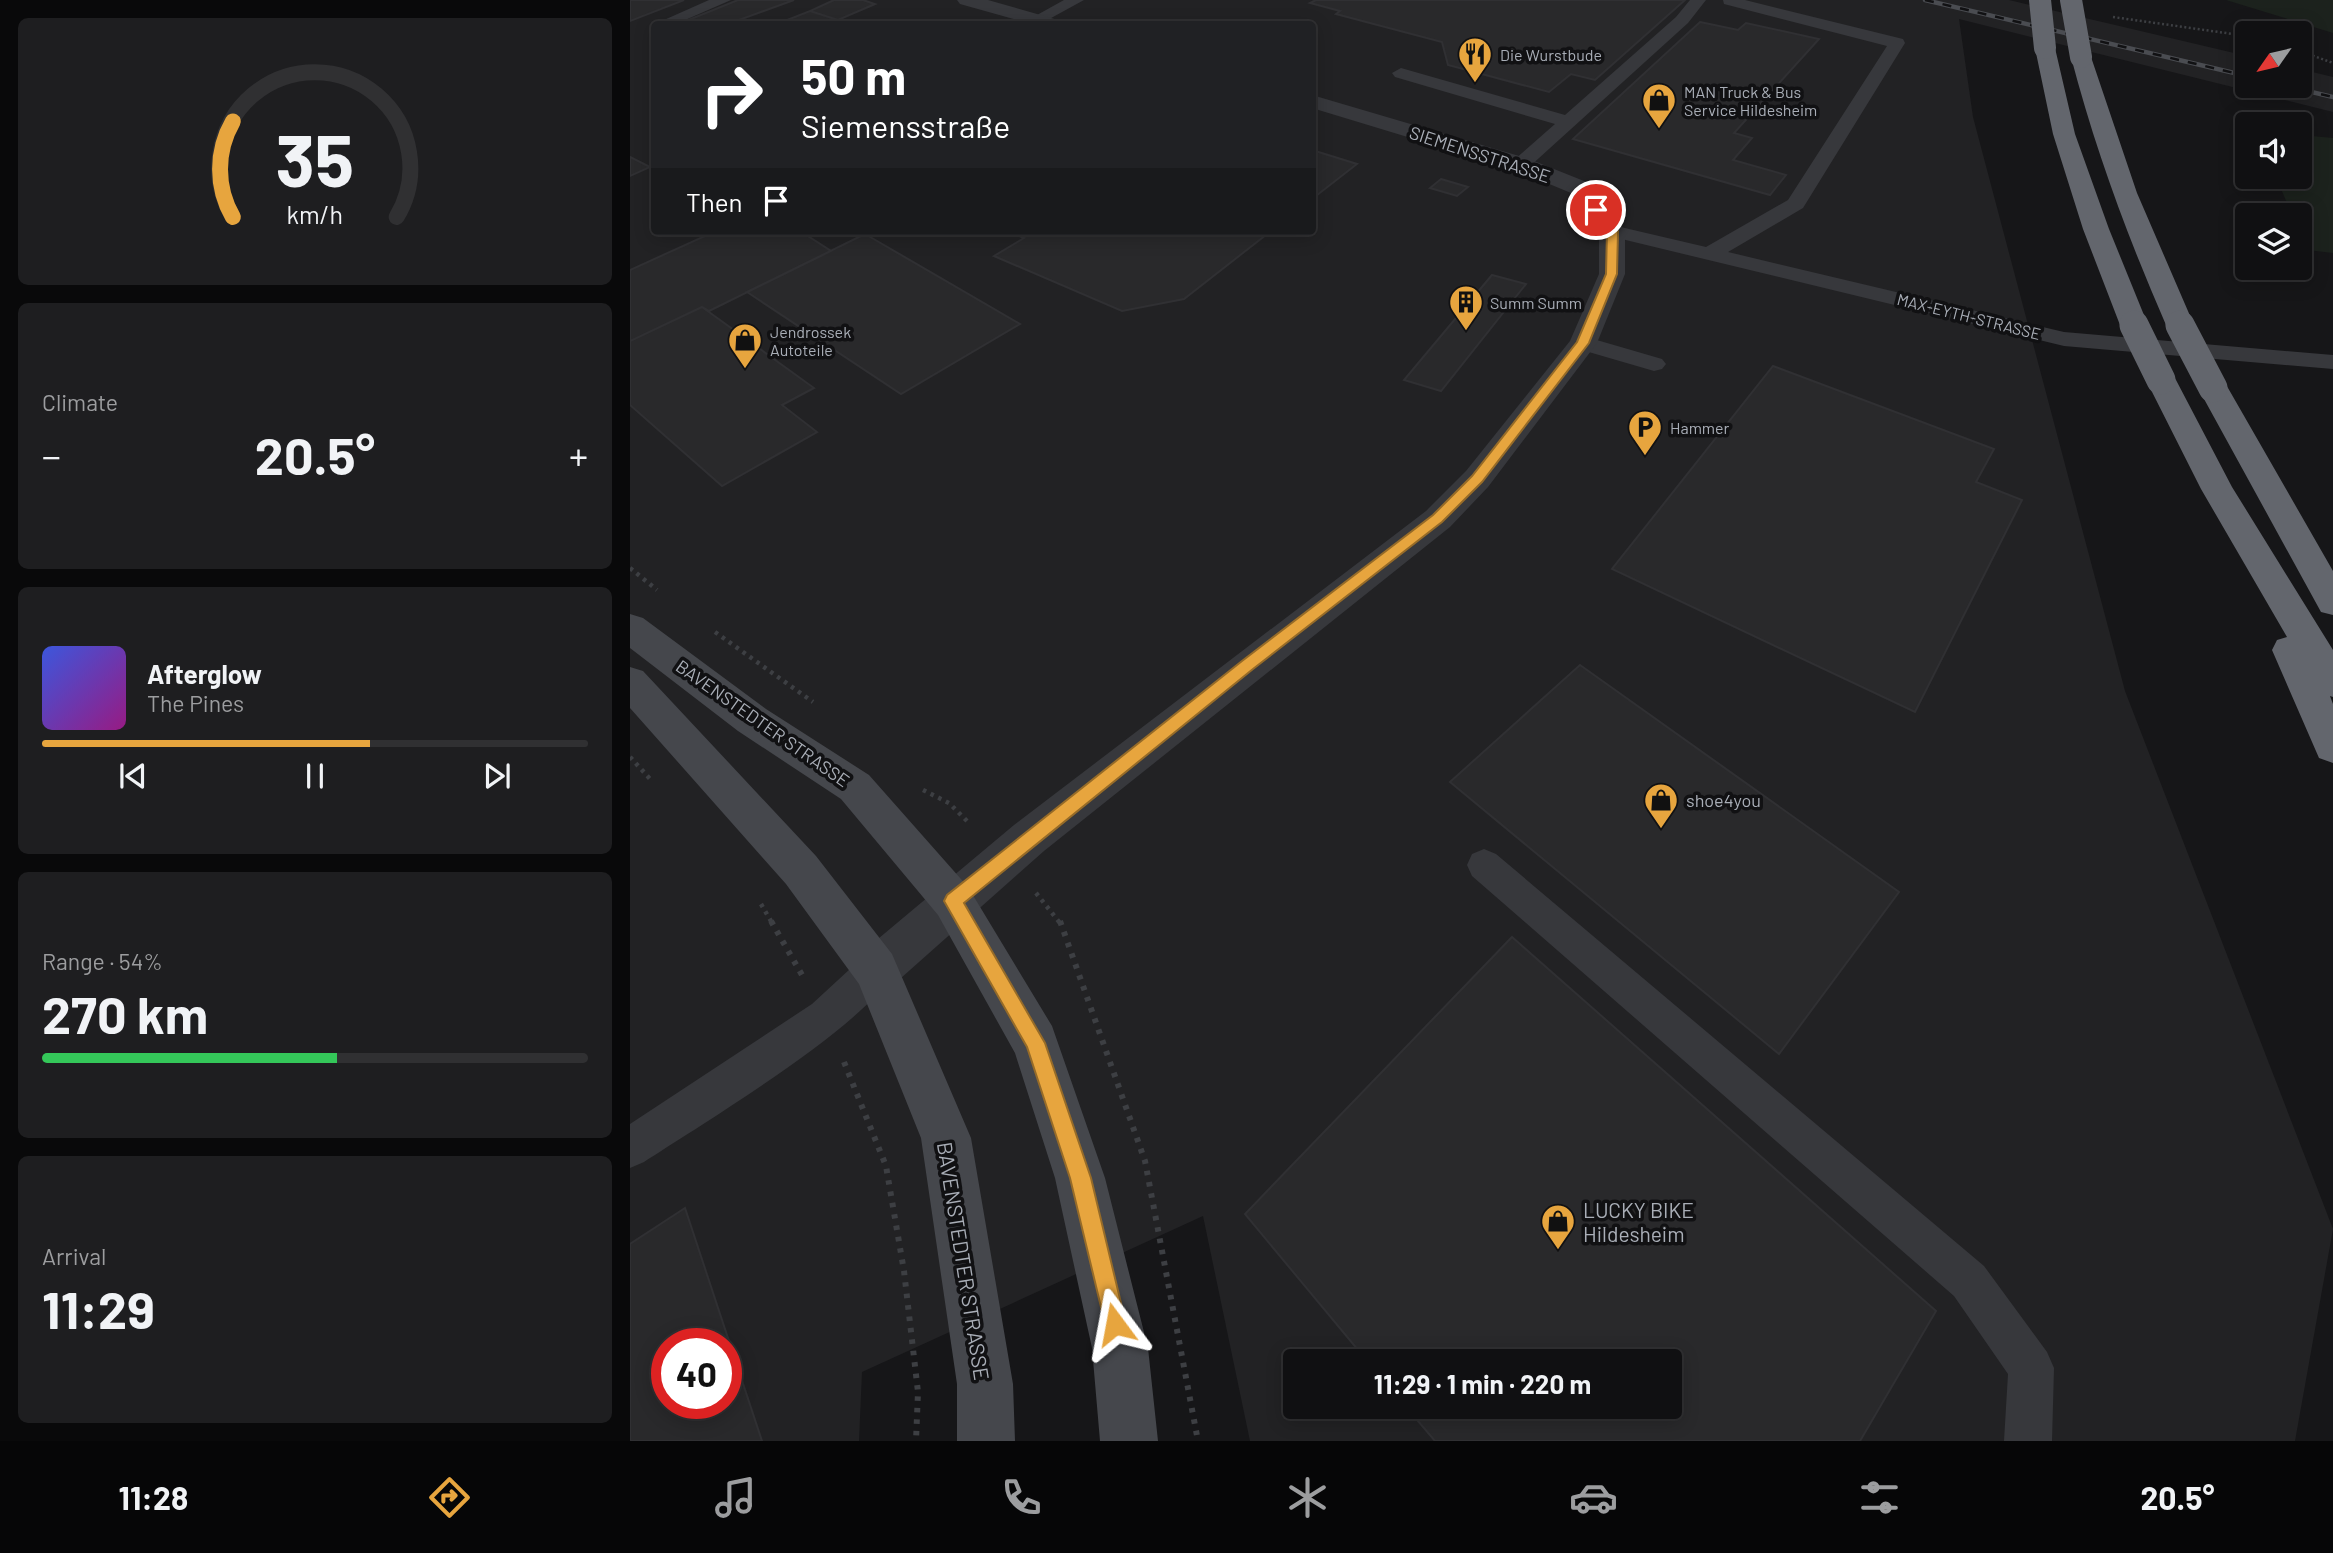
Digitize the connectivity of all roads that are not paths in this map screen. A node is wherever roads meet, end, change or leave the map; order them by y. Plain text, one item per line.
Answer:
1 (723, 0) edge
2 (967, 0) edge
3 (1076, 0) edge
4 (1698, 0) edge
5 (2040, 0) edge
6 (2071, 0) edge
7 (1730, 1) edge
8 (672, 21) edge
9 (1040, 21) edge
10 (1044, 21) edge
11 (1401, 73) dead end
12 (1316, 102) edge
13 (1568, 122) junction
14 (1521, 164) junction
15 (1612, 231) junction
16 (1711, 253) junction
17 (1583, 343) junction
18 (2333, 362) edge
19 (1654, 364) dead end
20 (2217, 489) junction
21 (2333, 601) edge
22 (630, 628) edge
23 (630, 682) edge
24 (2333, 682) edge
25 (2333, 746) edge
26 (1484, 865) dead end
27 (953, 901) junction
28 (877, 970) junction
29 (630, 1147) edge
30 (986, 1441) edge
31 (1129, 1441) edge
32 (2028, 1441) edge

1 - 8 lane
2 - 9 street
3 - 10 lane
4 - 13 lane
5 - 20 highway, bridge
6 - 21 highway, bridge
7 - 16 lane
11 - 13 lane
12 - 14 street, SIEMENSSTRASSE
13 - 14 lane
14 - 15 street, SIEMENSSTRASSE
15 - 16 lane, MAX-EYTH-STRASSE
15 - 17 street
16 - 18 lane, MAX-EYTH-STRASSE
17 - 19 lane
17 - 27 street
20 - 24 highway
20 - 25 highway
22 - 27 street, BAVENSTEDTER STRASSE
23 - 28 street, BAVENSTEDTER STRASSE
26 - 32 lane
27 - 28 street
27 - 31 street, BAVENSTEDTER STRASSE
28 - 29 lane
28 - 30 street, BAVENSTEDTER STRASSE

